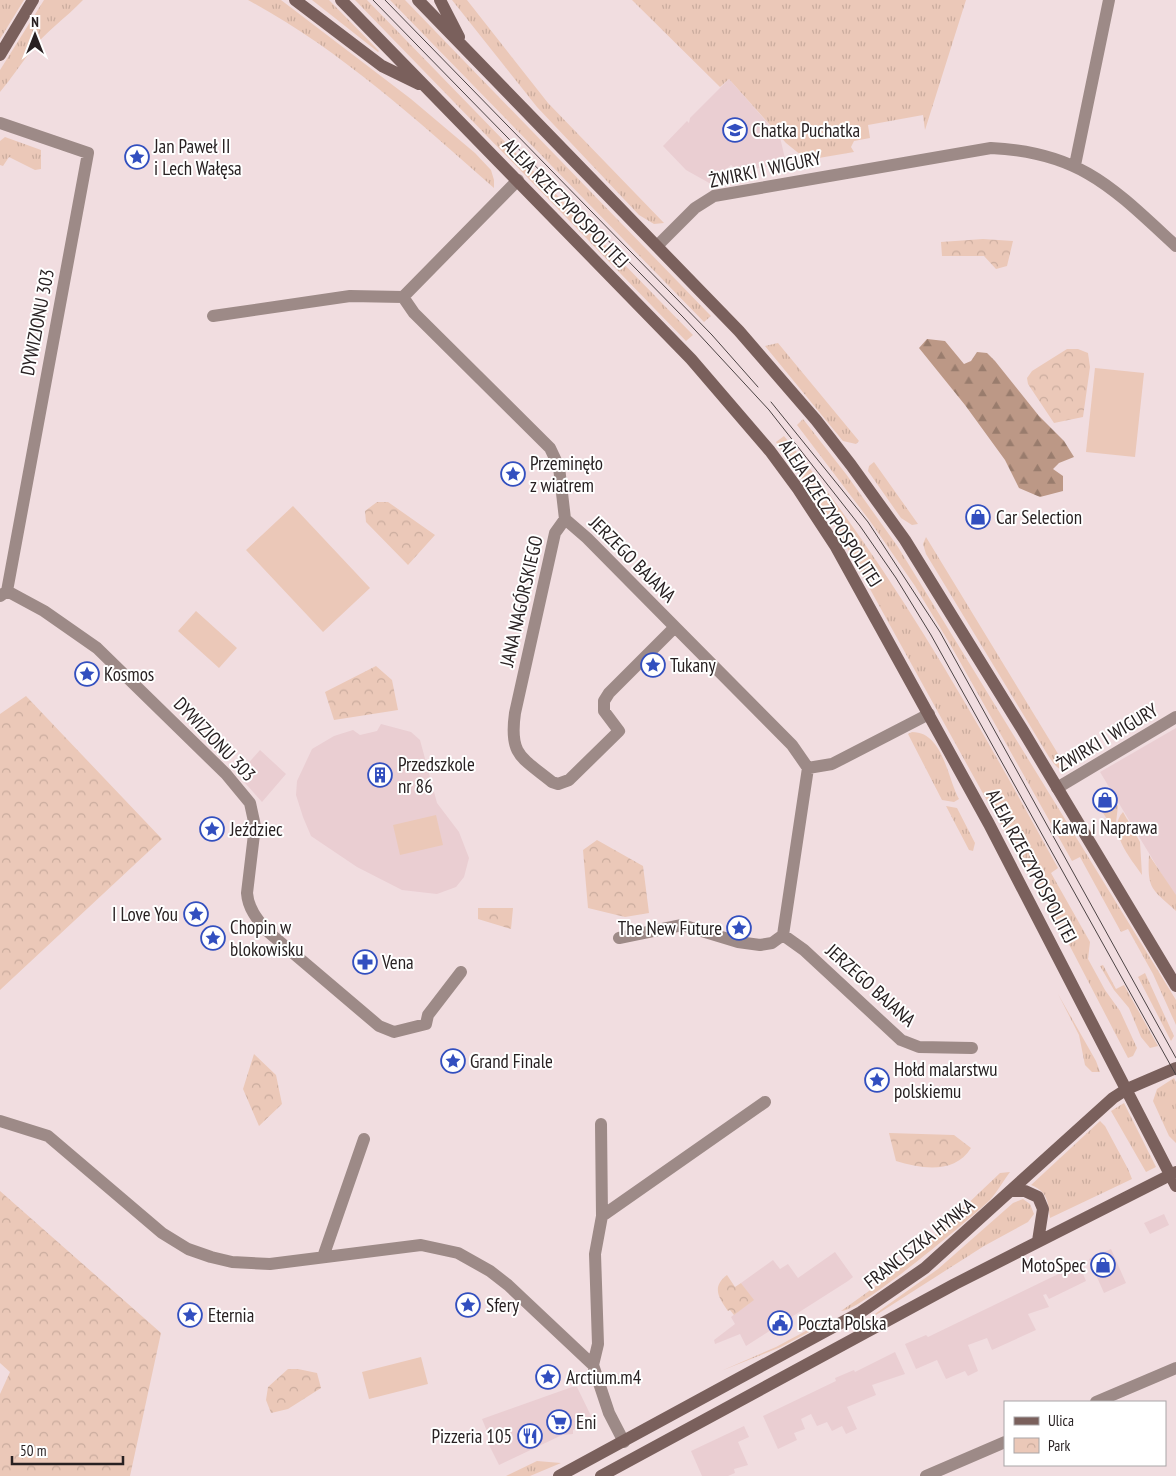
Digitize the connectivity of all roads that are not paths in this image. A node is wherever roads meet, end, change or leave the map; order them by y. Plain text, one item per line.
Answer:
1 (33, 0) edge
2 (295, 0) edge
3 (341, 0) edge
4 (418, 0) edge
5 (440, 0) edge
6 (1109, 0) edge
7 (465, 48) junction
8 (0, 55) edge
9 (427, 88) junction
10 (0, 123) edge
11 (1075, 165) junction
12 (518, 180) junction
13 (657, 246) junction
14 (1176, 246) edge
15 (404, 297) junction
16 (213, 316) dead end
17 (565, 519) junction
18 (3, 594) edge
19 (675, 627) junction
20 (929, 714) junction
21 (1176, 718) edge
22 (619, 731) joint
23 (808, 768) junction
24 (1057, 788) junction
25 (783, 935) junction
26 (619, 938) dead end
27 (461, 972) dead end
28 (1176, 986) edge
29 (972, 1048) dead end
30 (1176, 1068) edge
31 (1127, 1089) junction
32 (765, 1102) dead end
33 (0, 1121) edge
34 (601, 1124) dead end
35 (364, 1139) dead end
36 (1174, 1178) edge
37 (1012, 1191) junction
38 (602, 1216) junction
39 (1038, 1241) junction
40 (323, 1257) junction
41 (593, 1365) junction
42 (1176, 1368) edge
43 (1098, 1401) edge
44 (624, 1442) junction
45 (1004, 1442) edge
46 (615, 1472) edge
47 (559, 1476) edge
48 (601, 1476) edge
49 (926, 1476) edge

1 - 8 main road
2 - 9 main road
3 - 9 main road, ALEJA RZECZYPOSPOLITEJ
4 - 7 main road, ALEJA RZECZYPOSPOLITEJ
5 - 7 main road
6 - 11 street
7 - 13 main road, ALEJA RZECZYPOSPOLITEJ
9 - 12 main road, ALEJA RZECZYPOSPOLITEJ
10 - 18 street, DYWIZJONU 303
11 - 13 street, ŻWIRKI I WIGURY
11 - 14 street, ŻWIRKI I WIGURY
12 - 15 street
12 - 20 main road, ALEJA RZECZYPOSPOLITEJ
13 - 24 main road, ALEJA RZECZYPOSPOLITEJ
15 - 16 street
15 - 17 street, JANA NAGÓRSKIEGO
17 - 19 street, JERZEGO BAJANA
17 - 22 street, JANA NAGÓRSKIEGO
18 - 27 street, DYWIZJONU 303
19 - 22 street, JERZEGO BAJANA
19 - 23 street, JERZEGO BAJANA
20 - 23 street
20 - 31 main road, ALEJA RZECZYPOSPOLITEJ
21 - 24 street, ŻWIRKI I WIGURY
23 - 25 street
24 - 28 main road, ALEJA RZECZYPOSPOLITEJ
25 - 26 street
25 - 29 street, JERZEGO BAJANA
30 - 31 main road, FRANCISZKA HYNKA
31 - 36 main road, ALEJA RZECZYPOSPOLITEJ
31 - 37 main road, FRANCISZKA HYNKA
32 - 38 street
33 - 40 street
34 - 38 street
35 - 40 street
36 - 39 main road
37 - 39 main road
37 - 44 main road, FRANCISZKA HYNKA
38 - 41 street
39 - 46 main road
40 - 41 street
41 - 44 street
42 - 43 street
44 - 47 main road, FRANCISZKA HYNKA
45 - 49 street
46 - 48 main road

